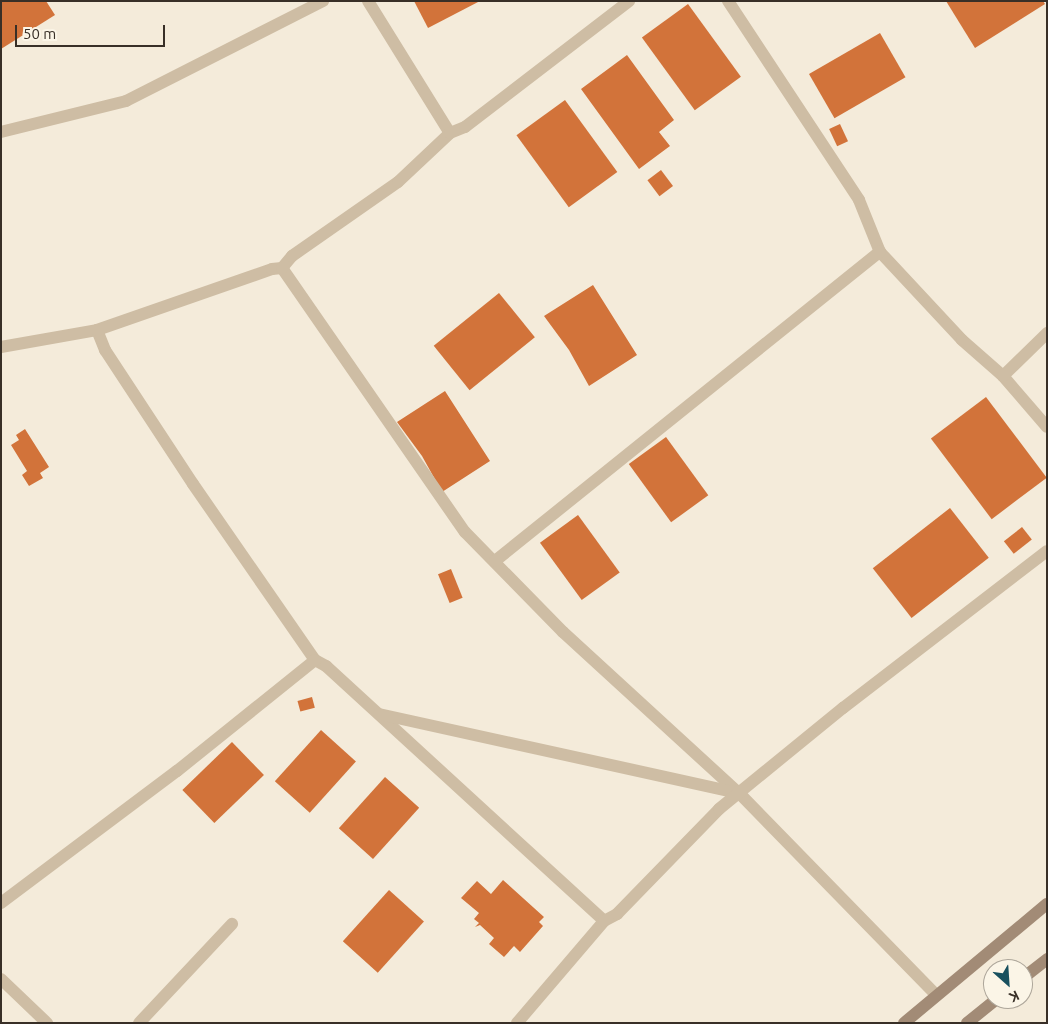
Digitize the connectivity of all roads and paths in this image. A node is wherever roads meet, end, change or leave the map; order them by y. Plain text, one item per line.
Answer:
1 (323, 1) edge
2 (368, 1) edge
3 (629, 1) edge
4 (728, 1) edge
5 (1, 132) edge
6 (450, 133) junction
7 (880, 252) junction
8 (282, 268) junction
9 (97, 330) junction
10 (1047, 333) edge
11 (1, 347) edge
12 (1003, 376) junction
13 (1047, 427) edge
14 (1047, 551) edge
15 (495, 561) junction
16 (315, 660) junction
17 (378, 714) junction
18 (740, 794) junction
19 (1, 903) edge
20 (1047, 904) edge
21 (604, 921) junction
22 (232, 924) dead end
23 (1047, 959) edge
24 (1033, 970) edge
25 (1, 980) edge
26 (935, 994) junction
27 (984, 1009) edge
28 (48, 1023) edge
29 (139, 1023) edge
30 (517, 1023) edge
31 (904, 1023) edge
32 (967, 1023) edge

1 - 5 street
2 - 6 street
3 - 6 street
4 - 7 street
6 - 8 street
7 - 12 street
7 - 15 street
8 - 9 street
8 - 15 street
9 - 11 street
9 - 16 street
10 - 12 street
12 - 13 street
14 - 18 street
15 - 18 street
16 - 17 street
16 - 19 street
17 - 18 street
17 - 21 street
18 - 21 street
18 - 26 street
20 - 26 street
21 - 30 street
22 - 29 street
23 - 24 street
25 - 28 street
26 - 31 street
27 - 32 street

